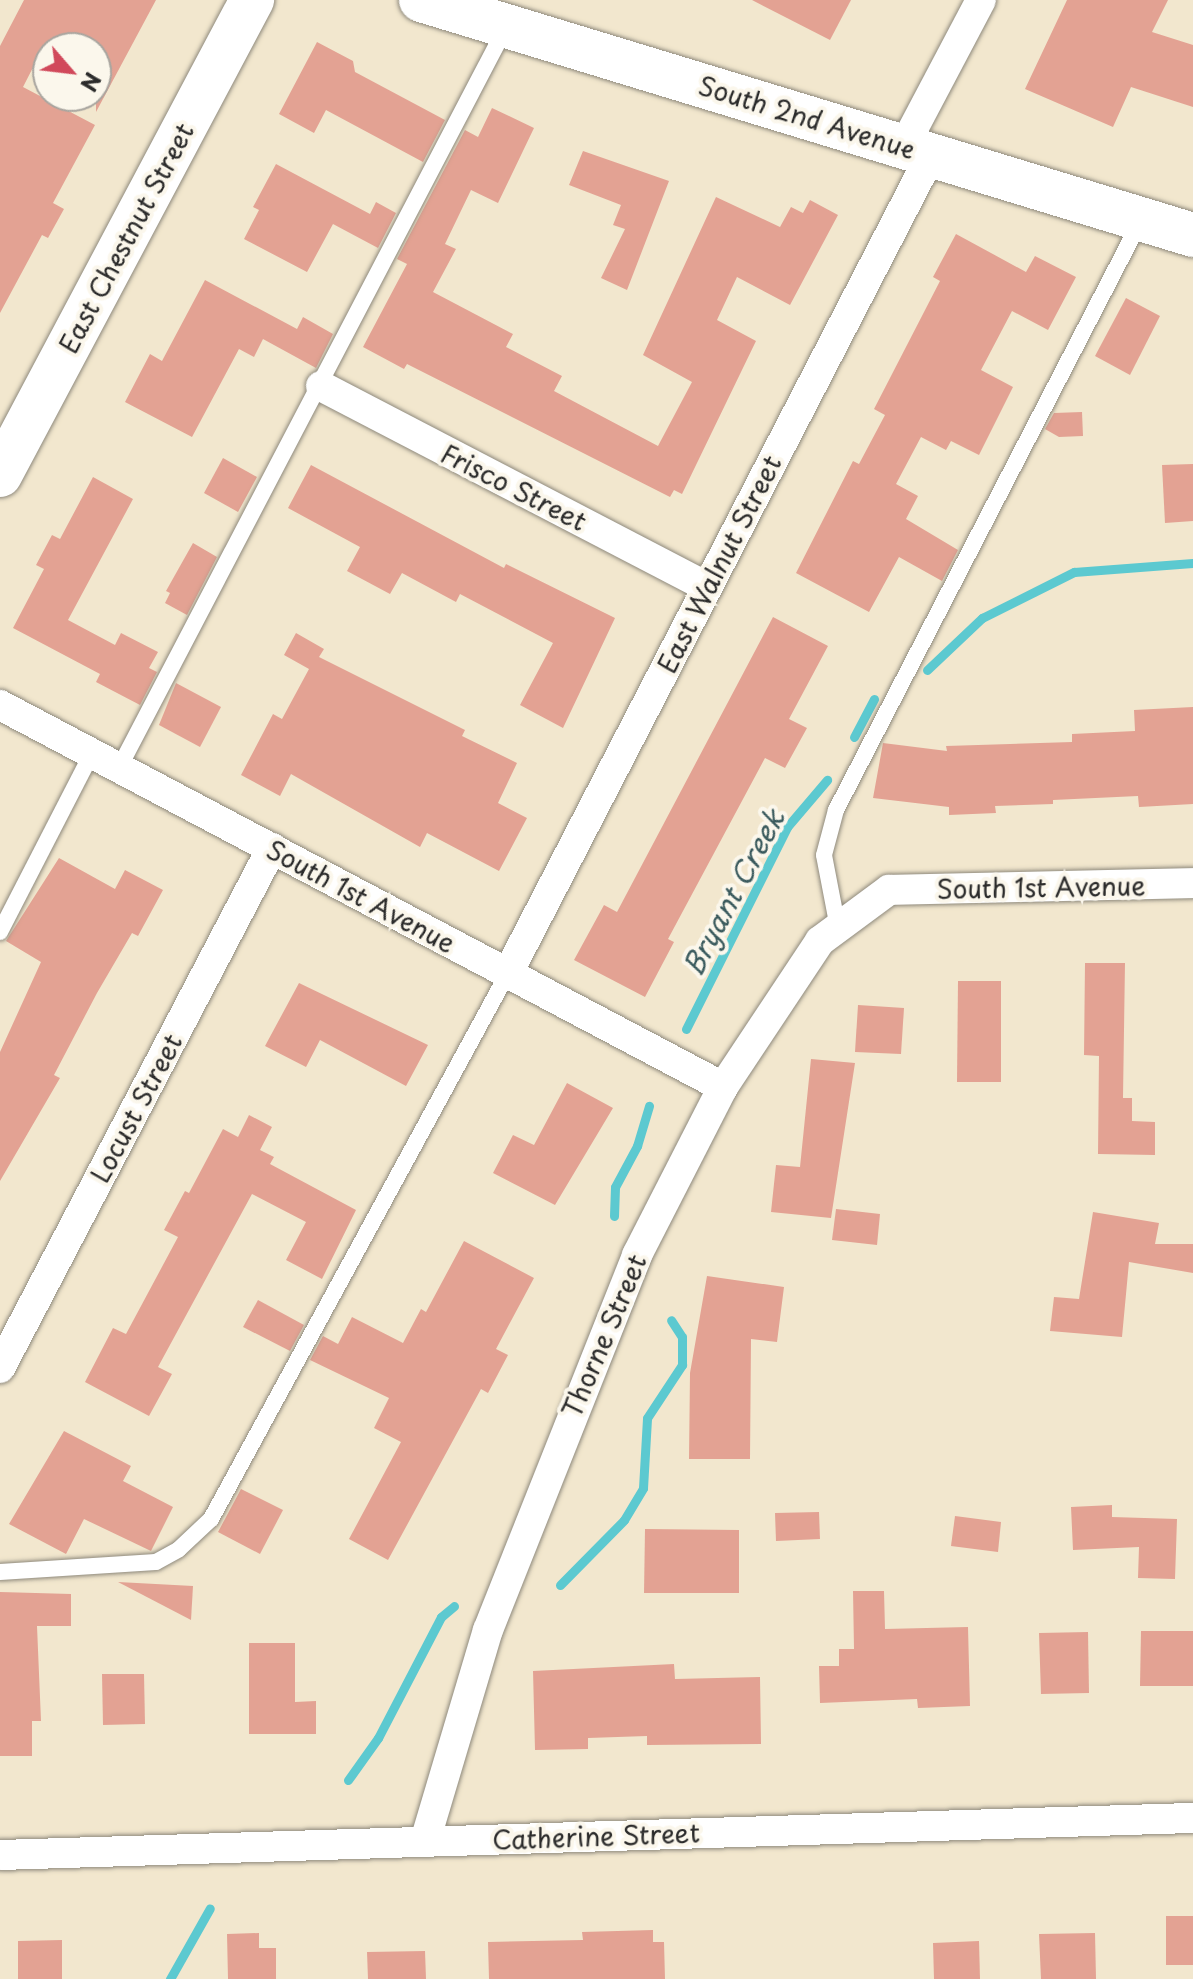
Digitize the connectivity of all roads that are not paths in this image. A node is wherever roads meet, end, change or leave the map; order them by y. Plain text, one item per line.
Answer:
1 (252, 0) edge
2 (421, 0) edge
3 (981, 0) edge
4 (507, 26) junction
5 (917, 150) junction
6 (1140, 222) junction
7 (1193, 235) edge
8 (321, 386) junction
9 (0, 475) edge
10 (707, 587) junction
11 (0, 705) edge
12 (92, 753) junction
13 (119, 768) junction
14 (272, 848) junction
15 (1193, 883) edge
16 (889, 890) joint
17 (838, 928) junction
18 (0, 932) edge
19 (508, 973) junction
20 (723, 1087) junction
21 (0, 1368) edge
22 (0, 1572) edge
23 (1193, 1818) edge
24 (425, 1841) junction
25 (0, 1855) edge

1 - 9 main road, East Chestnut Street
2 - 4 main road, South 2nd Avenue
3 - 5 street, East Walnut Street
4 - 5 main road, South 2nd Avenue
4 - 8 lane
5 - 6 main road, South 2nd Avenue
5 - 10 street, East Walnut Street
6 - 7 main road, South 2nd Avenue
6 - 17 lane
8 - 10 street, Frisco Street
8 - 13 lane
10 - 19 street, East Walnut Street
11 - 12 street, South 1st Avenue
12 - 13 street, South 1st Avenue
12 - 18 lane
13 - 14 street, South 1st Avenue
14 - 19 street, South 1st Avenue
14 - 21 street, Locust Street
15 - 16 street, South 1st Avenue
16 - 17 street, Thorne Street
17 - 20 street, Thorne Street
19 - 20 street, South 1st Avenue
19 - 22 lane
20 - 24 street, Thorne Street
23 - 24 street, Catherine Street
24 - 25 street, Catherine Street

